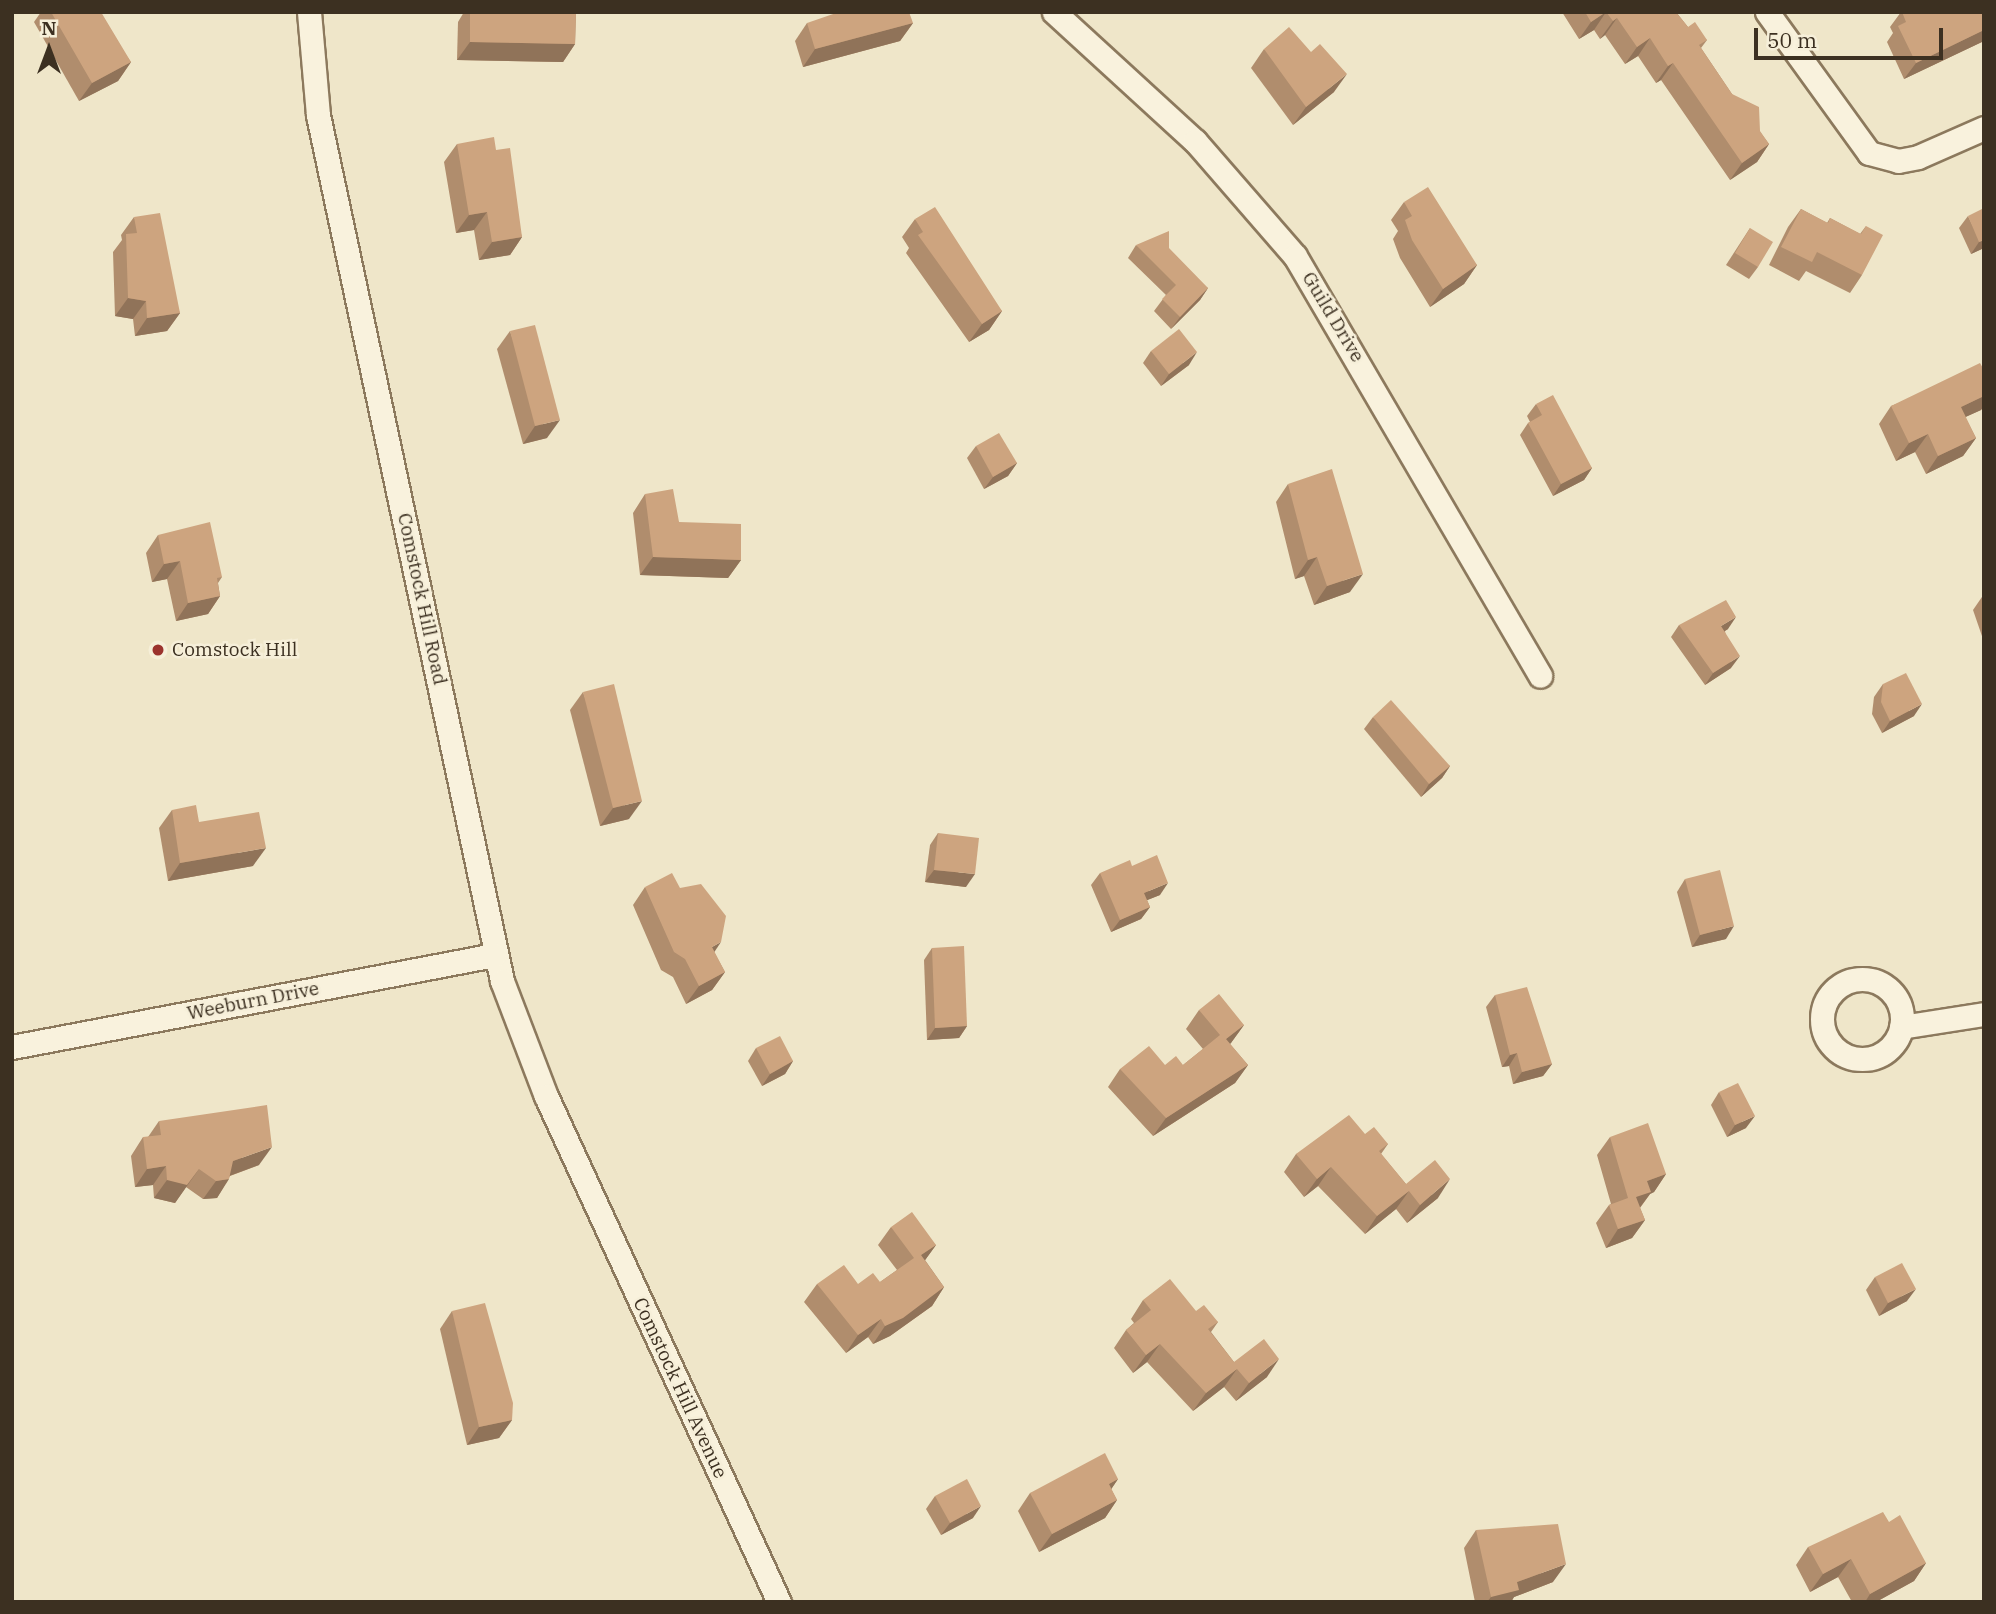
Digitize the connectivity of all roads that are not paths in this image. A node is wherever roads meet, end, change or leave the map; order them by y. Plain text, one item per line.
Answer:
1 (309, 12) edge
2 (1054, 12) edge
3 (1767, 12) edge
4 (1984, 128) edge
5 (1540, 676) dead end
6 (494, 955) junction
7 (1984, 1014) edge
8 (1901, 1027) dead end
9 (12, 1047) edge
10 (581, 1174) joint
11 (779, 1602) edge

1 - 6 street, Comstock Hill Road
2 - 5 street, Guild Drive
3 - 4 street
6 - 9 street, Weeburn Drive
6 - 10 street, Comstock Hill Road
7 - 8 street
10 - 11 street, Comstock Hill Avenue

